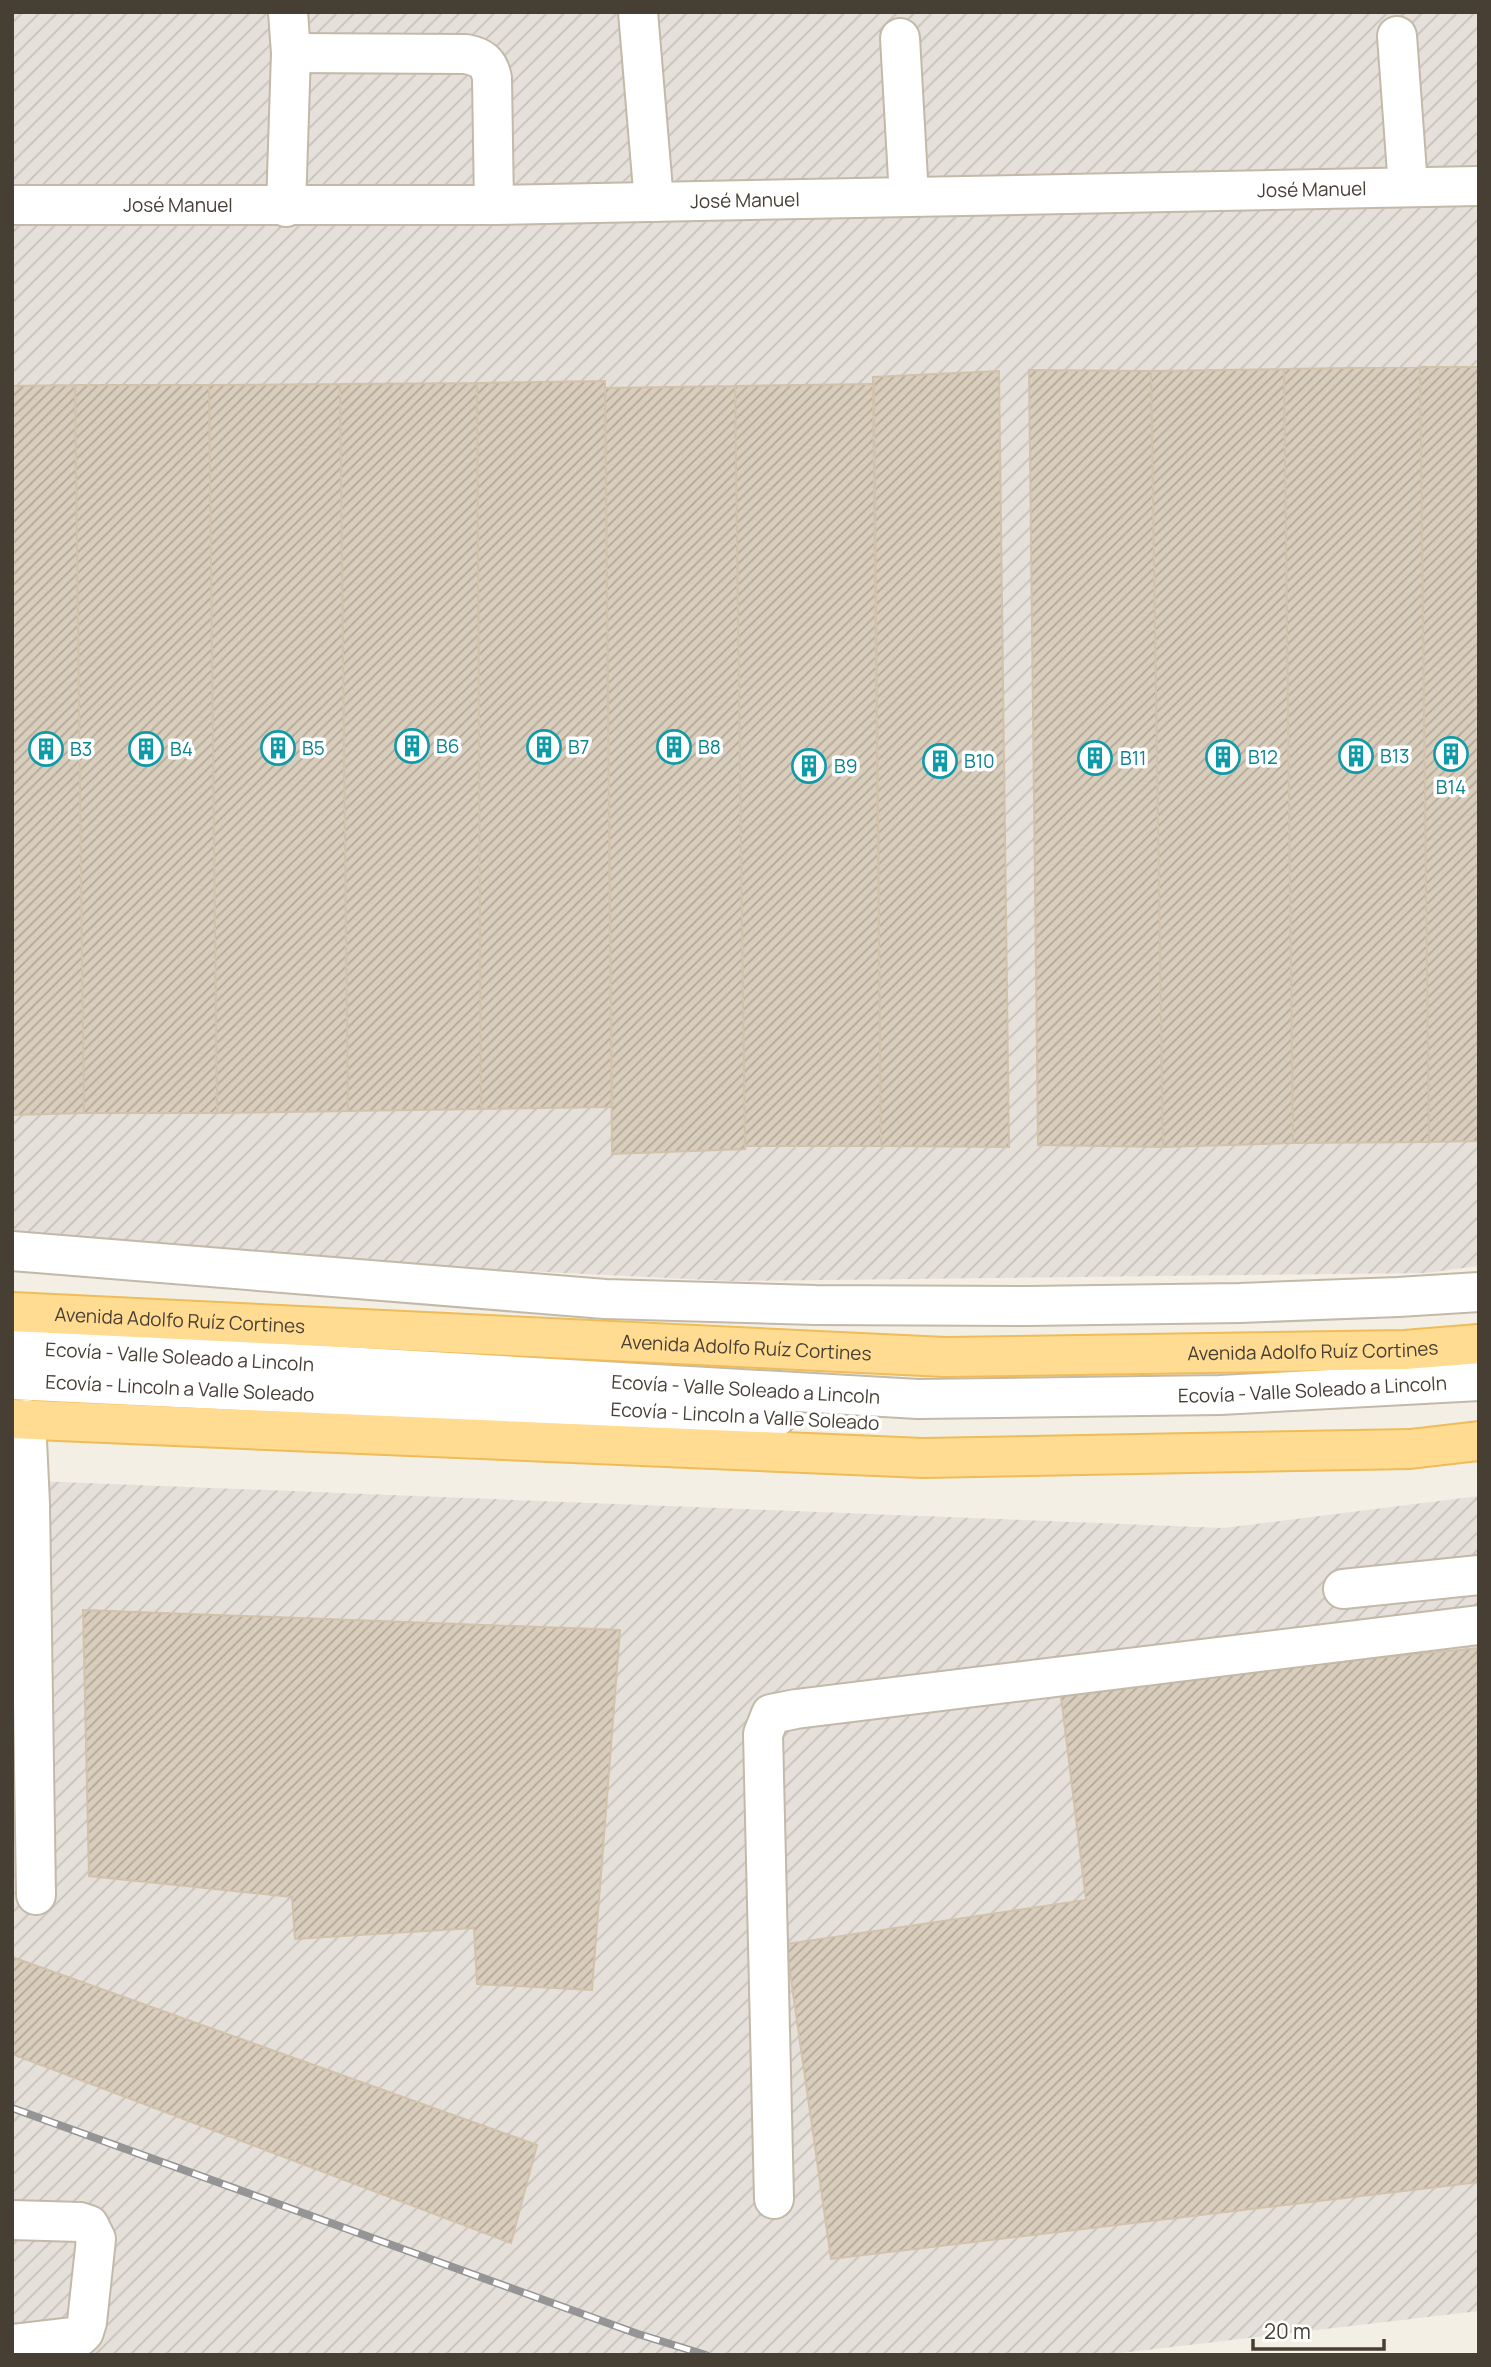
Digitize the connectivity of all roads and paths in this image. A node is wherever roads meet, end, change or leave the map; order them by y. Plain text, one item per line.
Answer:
1 (288, 12) edge
2 (638, 12) edge
3 (1397, 36) dead end
4 (900, 38) dead end
5 (291, 53) junction
6 (1479, 186) edge
7 (1408, 187) junction
8 (909, 197) junction
9 (654, 202) junction
10 (12, 205) edge
11 (494, 205) junction
12 (286, 207) junction
13 (12, 1251) edge
14 (1479, 1292) edge
15 (12, 1312) edge
16 (1479, 1344) edge
17 (12, 1347) edge
18 (12, 1380) edge
19 (1479, 1381) edge
20 (1479, 1405) edge
21 (19, 1419) edge
22 (1479, 1441) edge
23 (1479, 1575) edge
24 (1343, 1589) dead end
25 (1479, 1625) edge
26 (36, 1895) dead end
27 (774, 2199) dead end
28 (12, 2220) edge
29 (12, 2344) edge

1 - 5 street
2 - 9 street
3 - 7 street
4 - 8 street
5 - 11 street
5 - 12 street
6 - 7 street, José Manuel
7 - 8 street, José Manuel
8 - 9 street, José Manuel
9 - 11 street, José Manuel
10 - 12 street, José Manuel
11 - 12 street, José Manuel
13 - 14 street
15 - 16 main road, Avenida Adolfo Ruíz Cortines
17 - 19 street, Ecovía - Valle Soleado a Lincoln
18 - 20 street, Ecovía - Lincoln a Valle Soleado
21 - 22 main road
21 - 26 street
23 - 24 street
25 - 27 street
28 - 29 street

